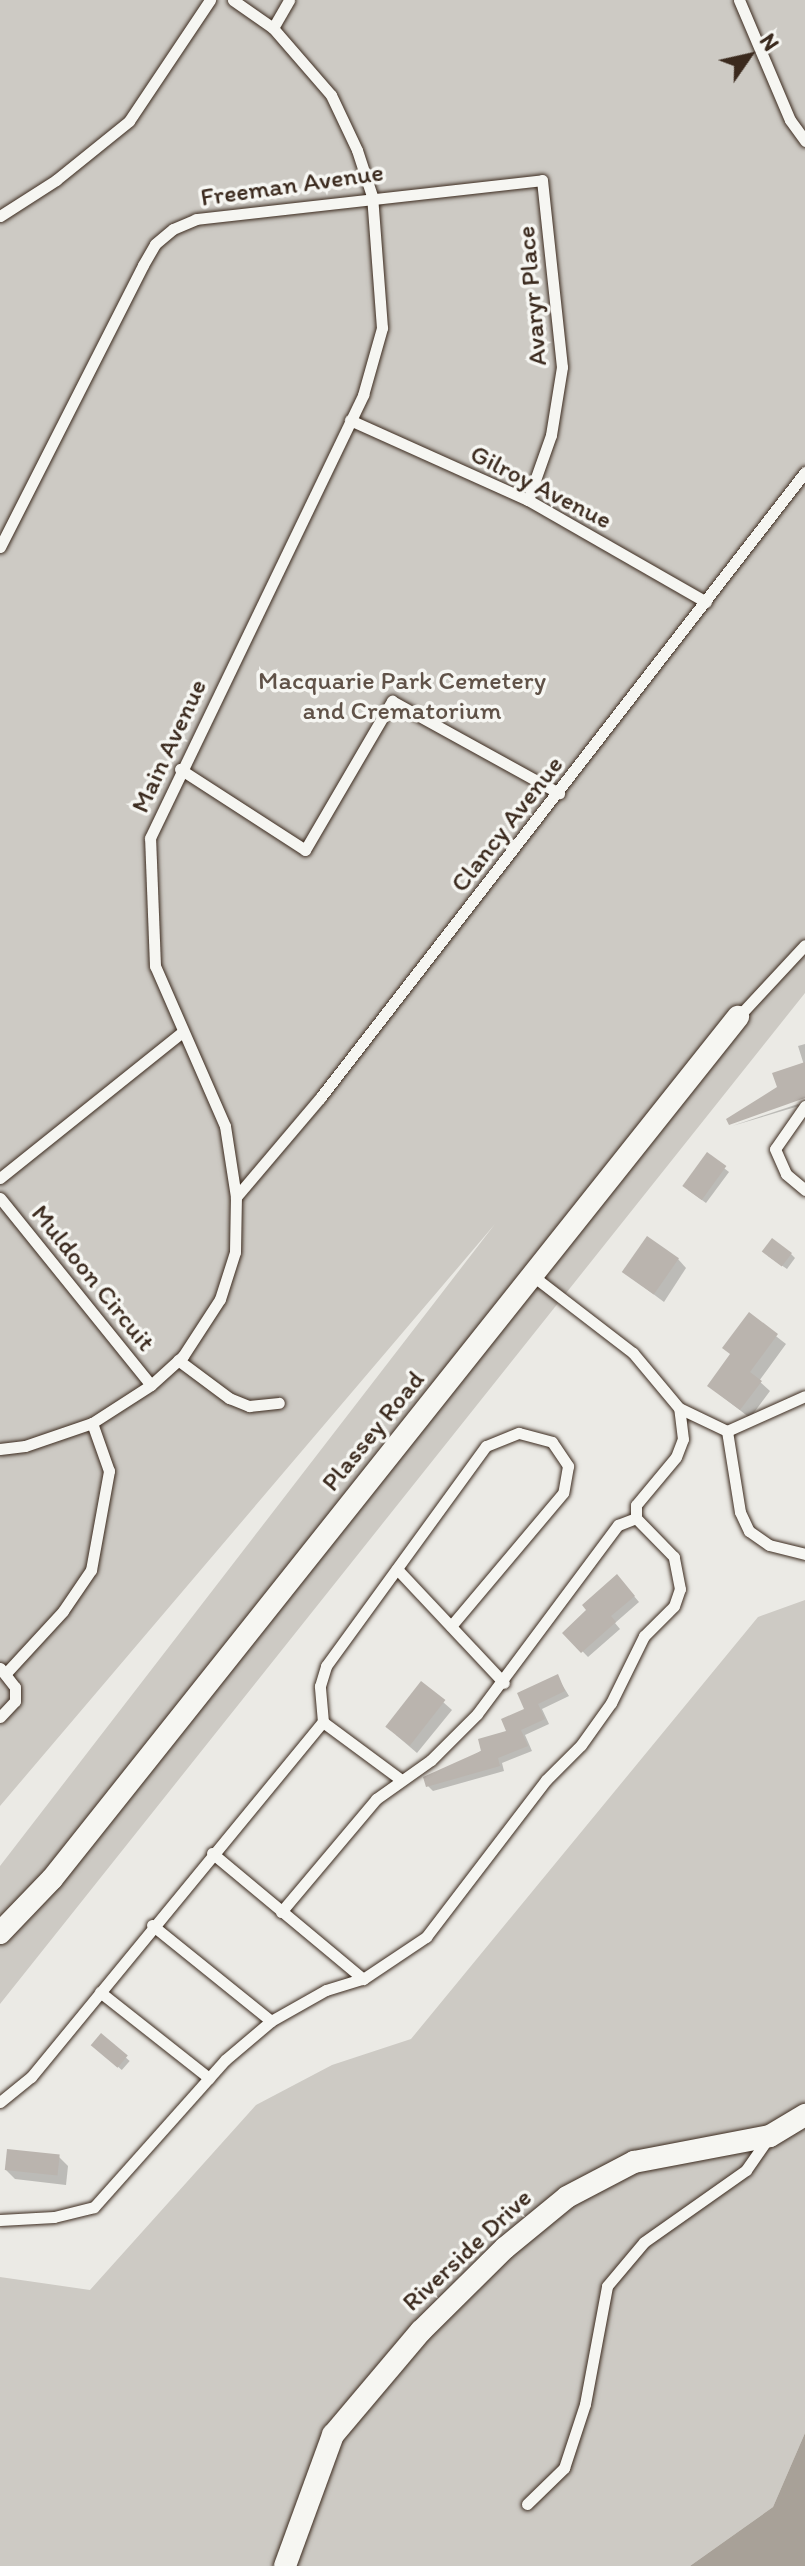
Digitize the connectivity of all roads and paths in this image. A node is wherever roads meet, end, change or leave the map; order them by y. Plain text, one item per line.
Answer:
1 (210, 0) edge
2 (233, 0) edge
3 (289, 0) edge
4 (739, 0) edge
5 (273, 28) junction
6 (805, 141) edge
7 (542, 180) joint
8 (372, 196) junction
9 (0, 216) edge
10 (350, 420) junction
11 (805, 472) edge
12 (528, 500) junction
13 (0, 547) edge
14 (706, 602) junction
15 (180, 769) junction
16 (559, 793) junction
17 (805, 945) edge
18 (738, 1017) joint
19 (181, 1033) junction
20 (805, 1106) edge
21 (0, 1178) edge
22 (805, 1190) edge
23 (236, 1197) junction
24 (0, 1198) edge
25 (533, 1276) junction
26 (178, 1360) junction
27 (151, 1385) junction
28 (805, 1396) edge
29 (279, 1403) dead end
30 (679, 1408) junction
31 (92, 1423) junction
32 (727, 1431) junction
33 (0, 1449) edge
34 (636, 1518) junction
35 (805, 1554) edge
36 (397, 1569) junction
37 (451, 1626) junction
38 (4, 1670) edge
39 (504, 1683) junction
40 (0, 1717) edge
41 (323, 1722) junction
42 (400, 1779) junction
43 (212, 1853) junction
44 (281, 1912) junction
45 (152, 1925) junction
46 (0, 1933) edge
47 (363, 1979) junction
48 (100, 1992) junction
49 (271, 2021) junction
50 (209, 2078) junction
51 (0, 2102) edge
52 (805, 2115) edge
53 (770, 2136) junction
54 (0, 2220) edge
55 (527, 2504) dead end
56 (285, 2566) edge

1 - 9 lane
2 - 5 lane, Main Avenue
3 - 5 lane
4 - 6 lane
5 - 8 lane, Main Avenue
7 - 8 lane, Freeman Avenue
7 - 12 lane, Avaryr Place
8 - 10 lane, Main Avenue
8 - 13 lane, Freeman Avenue
10 - 12 lane, Gilroy Avenue
10 - 15 lane, Main Avenue
11 - 14 lane, Clancy Avenue
12 - 14 lane, Gilroy Avenue
14 - 16 lane, Clancy Avenue
15 - 16 lane
15 - 19 lane, Main Avenue
16 - 23 lane, Clancy Avenue
17 - 18 lane, Plassey Road
18 - 25 street, Plassey Road
19 - 21 lane
19 - 23 lane, Main Avenue
20 - 22 lane
23 - 26 lane, Main Avenue
24 - 27 lane, Muldoon Circuit
25 - 30 lane
25 - 46 street, Plassey Road
26 - 27 lane, Main Avenue
26 - 29 lane
27 - 31 lane, Main Avenue
28 - 32 lane
30 - 32 lane
30 - 34 lane
31 - 33 lane, Main Avenue
31 - 38 lane
32 - 35 lane
34 - 39 lane
34 - 47 lane
36 - 37 lane
36 - 37 lane
36 - 41 lane
37 - 39 lane
38 - 40 lane
39 - 42 lane
41 - 42 lane
41 - 43 lane
42 - 44 lane
43 - 44 lane
43 - 45 lane
44 - 47 lane
45 - 48 lane
45 - 49 lane
47 - 49 lane
48 - 50 lane
48 - 51 lane
49 - 50 lane
50 - 54 lane
52 - 53 street, Riverside Drive
53 - 55 lane
53 - 56 street, Riverside Drive

